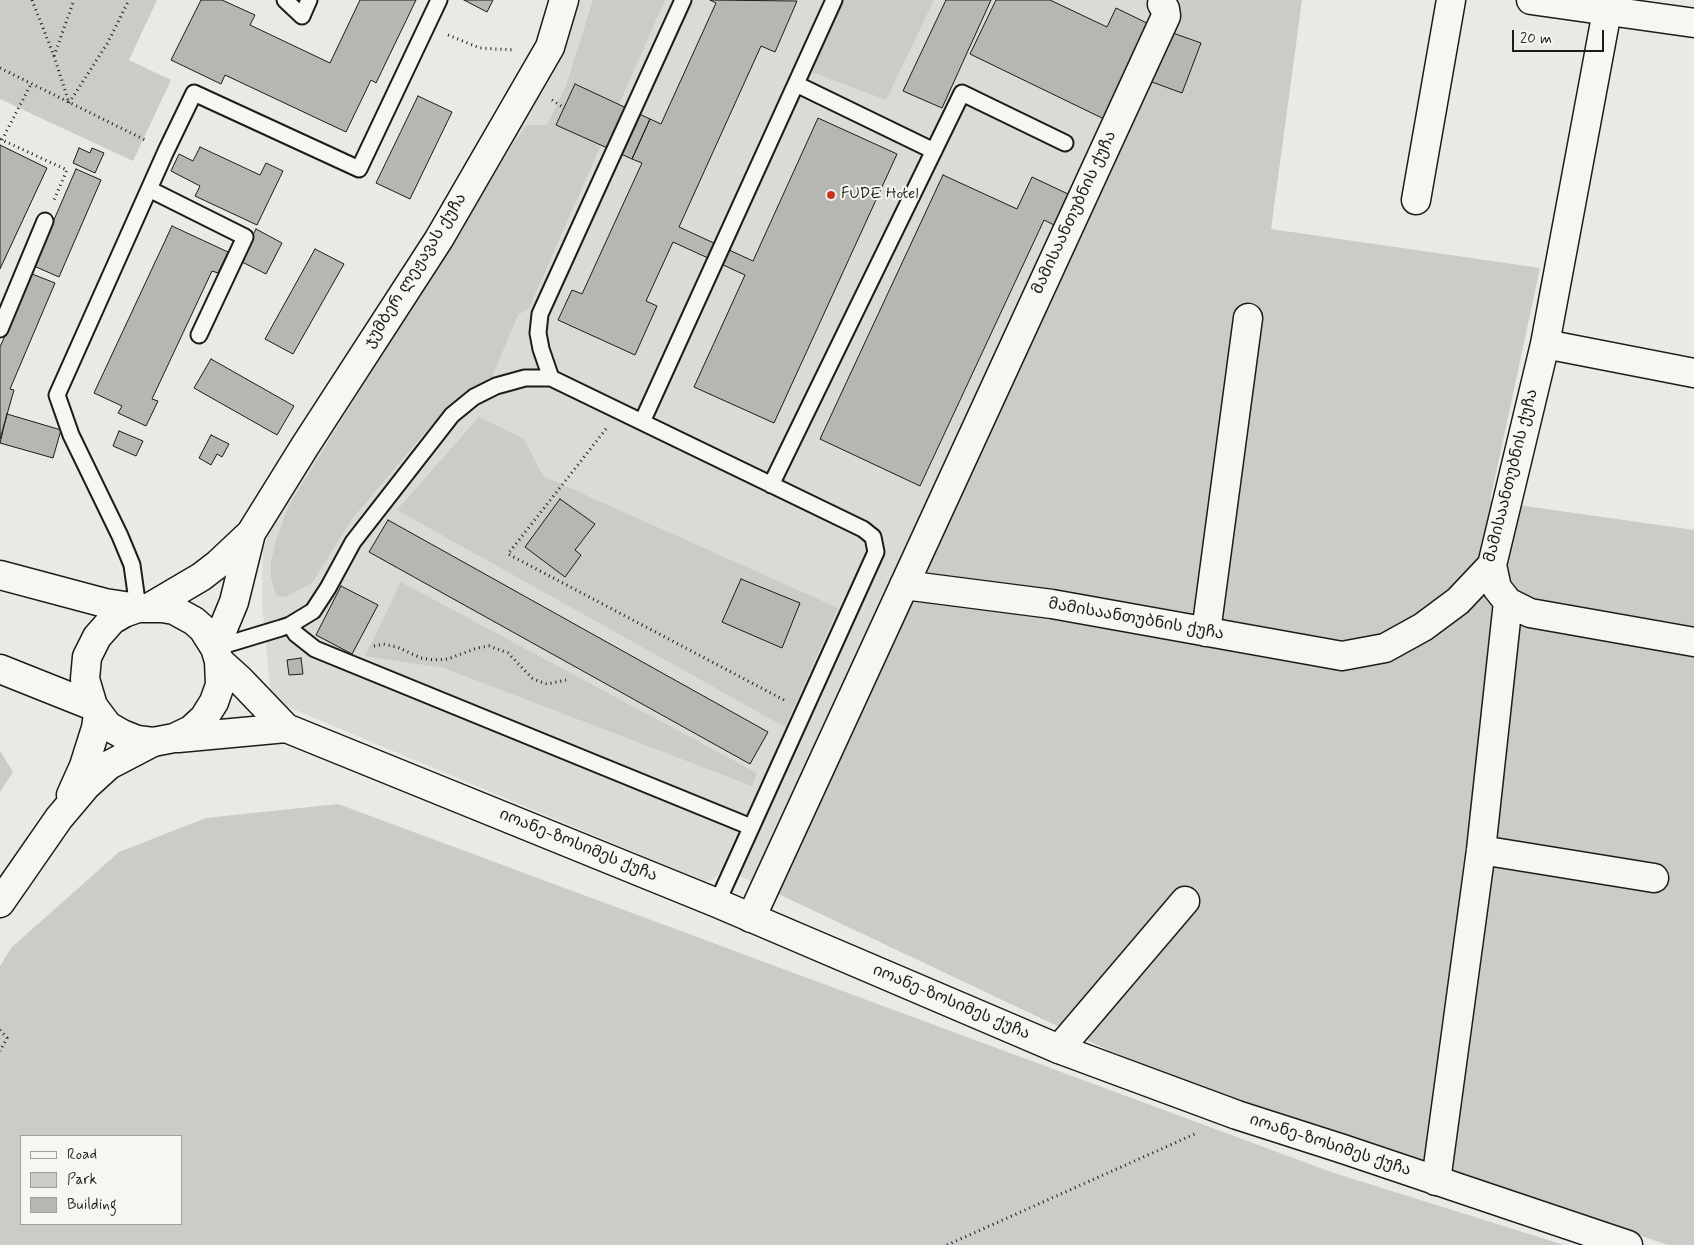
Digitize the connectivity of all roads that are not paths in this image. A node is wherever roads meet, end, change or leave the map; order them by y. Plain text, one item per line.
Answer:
1 (285, 0) edge
2 (310, 0) edge
3 (439, 0) edge
4 (564, 0) edge
5 (683, 0) edge
6 (834, 0) edge
7 (1451, 0) edge
8 (1532, 0) edge
9 (1162, 4) dead end
10 (1607, 11) junction
11 (1694, 24) edge
12 (796, 84) junction
13 (1065, 142) dead end
14 (934, 151) junction
15 (149, 189) junction
16 (1416, 200) dead end
17 (45, 221) road end
18 (1248, 318) dead end
19 (0, 329) edge
20 (199, 335) dead end
21 (1545, 344) junction
22 (1694, 373) edge
23 (551, 378) junction
24 (642, 422) junction
25 (771, 484) junction
26 (251, 533) junction
27 (1492, 565) junction
28 (0, 575) edge
29 (904, 586) junction
30 (1508, 602) junction
31 (144, 607) junction
32 (290, 625) junction
33 (1206, 632) junction
34 (1694, 642) edge
35 (217, 655) junction
36 (0, 668) edge
37 (95, 710) junction
38 (286, 728) junction
39 (163, 740) junction
40 (59, 818) junction
41 (751, 828) junction
42 (1481, 850) junction
43 (1654, 878) dead end
44 (1184, 901) dead end
45 (0, 903) edge
46 (717, 903) junction
47 (751, 918) junction
48 (1059, 1049) junction
49 (1436, 1181) junction
50 (1628, 1245) edge

1 - 2 lane
3 - 15 lane
4 - 26 street, ჯუმბერ ლეჟავას ქუჩა
5 - 23 lane
6 - 12 lane
7 - 16 street
8 - 10 street
9 - 29 street, მამისაანთუბნის ქუჩა
10 - 11 street
10 - 21 street, მამისაანთუბნის ქუჩა
12 - 14 lane
12 - 24 lane
13 - 14 lane
14 - 25 lane
15 - 20 lane
15 - 31 lane
17 - 19 lane
18 - 33 street
21 - 22 street
21 - 27 street, მამისაანთუბნის ქუჩა
23 - 24 lane
23 - 32 lane
24 - 25 lane
25 - 41 lane
26 - 31 street, ჯუმბერ ლეჟავას ქუჩა
26 - 35 street, ჯუმბერ ლეჟავას ქუჩა
27 - 30 street
27 - 33 street, მამისაანთუბნის ქუჩა
28 - 31 street
29 - 33 street, მამისაანთუბნის ქუჩა
29 - 47 street, მამისაანთუბნის ქუჩა
30 - 34 street
30 - 42 street
31 - 35 street
31 - 37 street
32 - 35 lane
32 - 41 lane
35 - 38 street, იოანე-ზოსიმეს ქუჩა
35 - 39 street
36 - 37 street
37 - 39 street
37 - 40 street
38 - 39 street, იოანე-ზოსიმეს ქუჩა
38 - 46 street, იოანე-ზოსიმეს ქუჩა
39 - 40 street
40 - 45 street
41 - 46 lane
42 - 43 street
42 - 49 street
44 - 48 street
46 - 47 street, იოანე-ზოსიმეს ქუჩა
47 - 48 street, იოანე-ზოსიმეს ქუჩა
48 - 49 street, იოანე-ზოსიმეს ქუჩა
49 - 50 street, იოანე-ზოსიმეს ქუჩა

